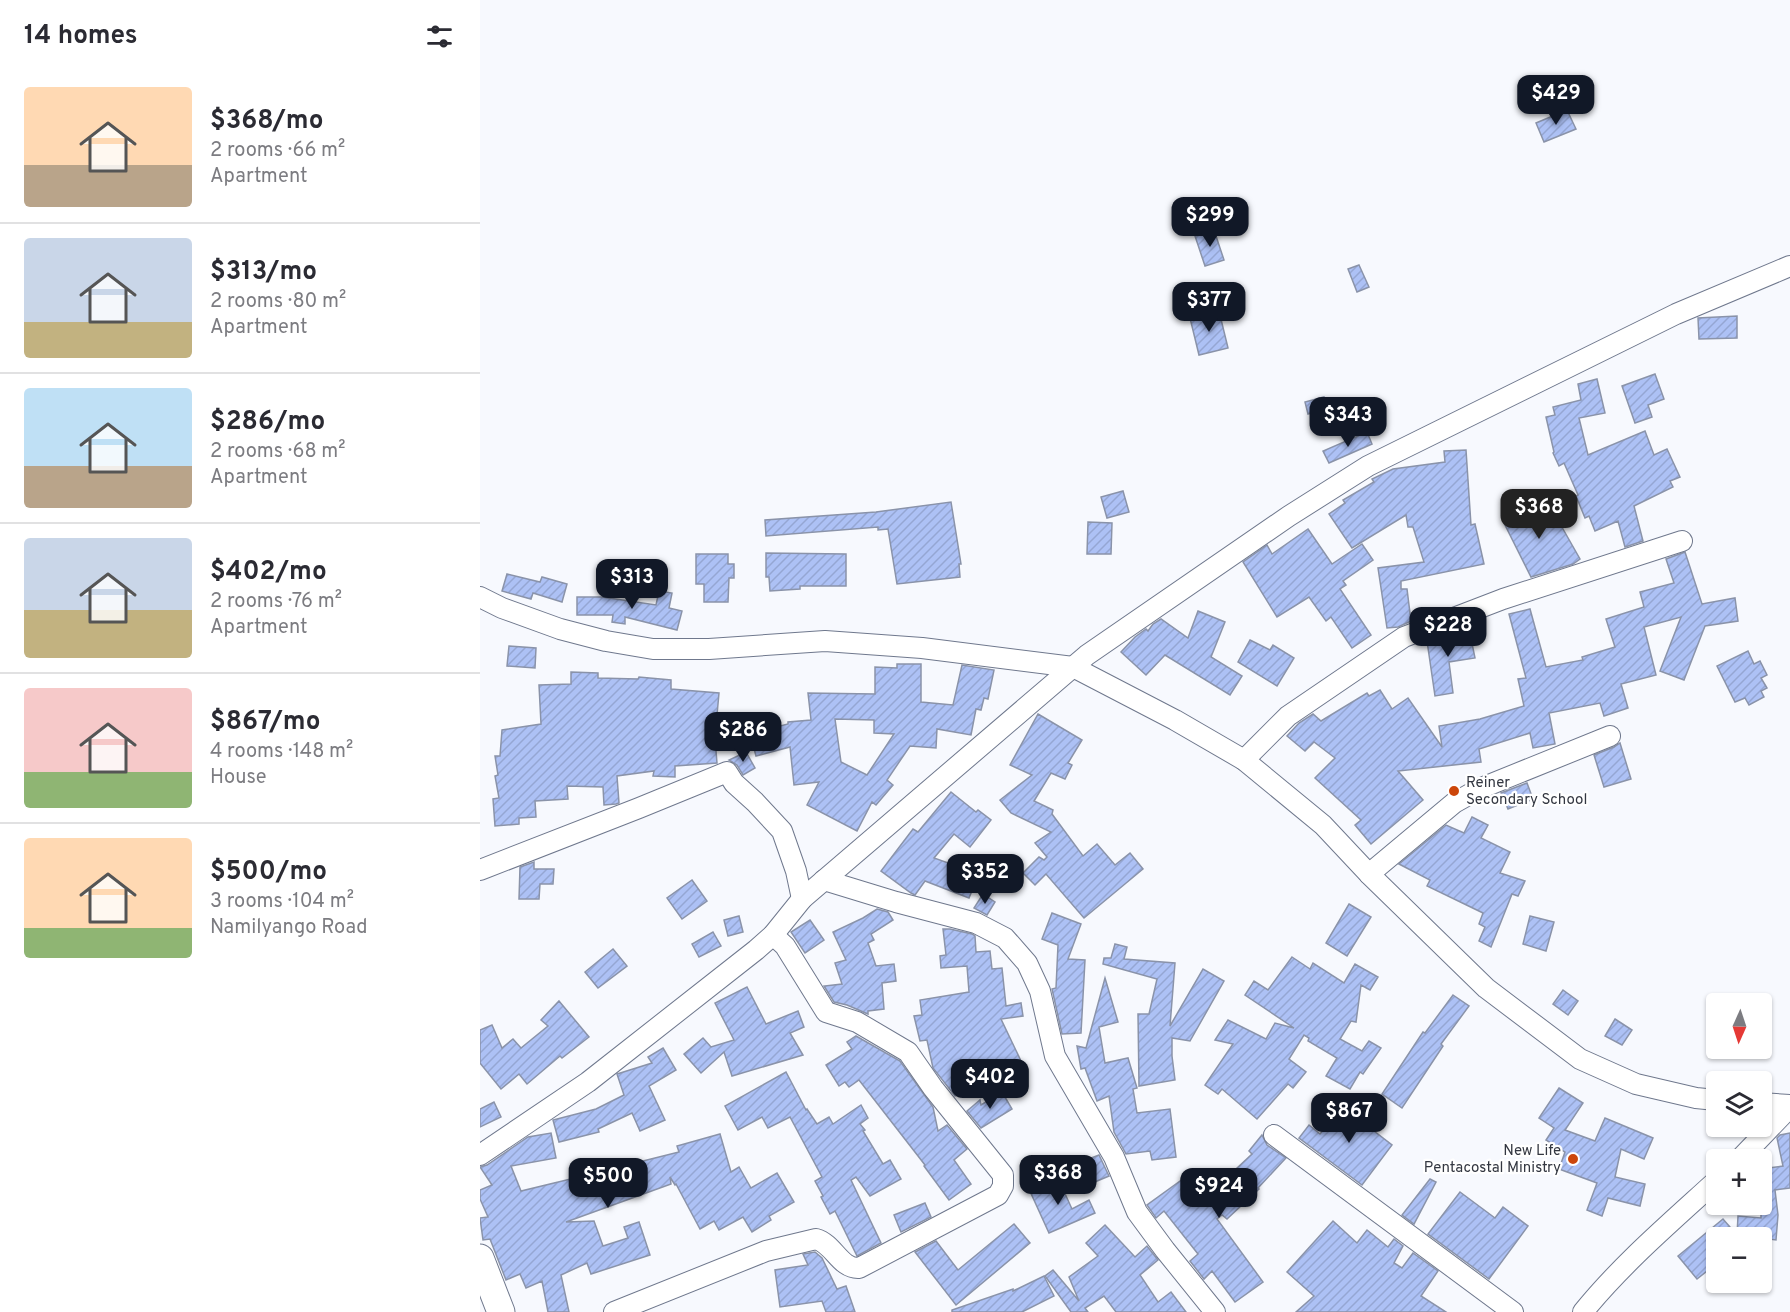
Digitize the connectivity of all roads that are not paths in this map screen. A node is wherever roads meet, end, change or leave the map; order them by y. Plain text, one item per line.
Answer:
1 (1790, 266) edge
2 (1682, 541) dead end
3 (480, 597) edge
4 (1080, 661) junction
5 (1610, 736) dead end
6 (1244, 760) junction
7 (480, 870) edge
8 (1369, 874) junction
9 (824, 879) junction
10 (802, 899) junction
11 (773, 935) junction
12 (1706, 1099) edge
13 (1772, 1104) edge
14 (1790, 1106) edge
15 (1274, 1135) dead end
16 (1749, 1149) edge
17 (480, 1155) edge
18 (1706, 1190) edge
19 (480, 1258) edge
20 (501, 1312) edge
21 (614, 1312) edge
22 (1215, 1312) edge
23 (1513, 1312) edge
24 (1583, 1312) edge

1 - 4 street
2 - 6 street
3 - 4 street
4 - 6 street
4 - 9 street
5 - 8 street
6 - 8 street
7 - 10 street
8 - 12 street
9 - 10 street
9 - 22 street
10 - 11 street
11 - 17 street
11 - 21 street
13 - 14 street
14 - 16 street
15 - 23 street
18 - 24 street
19 - 20 main road

